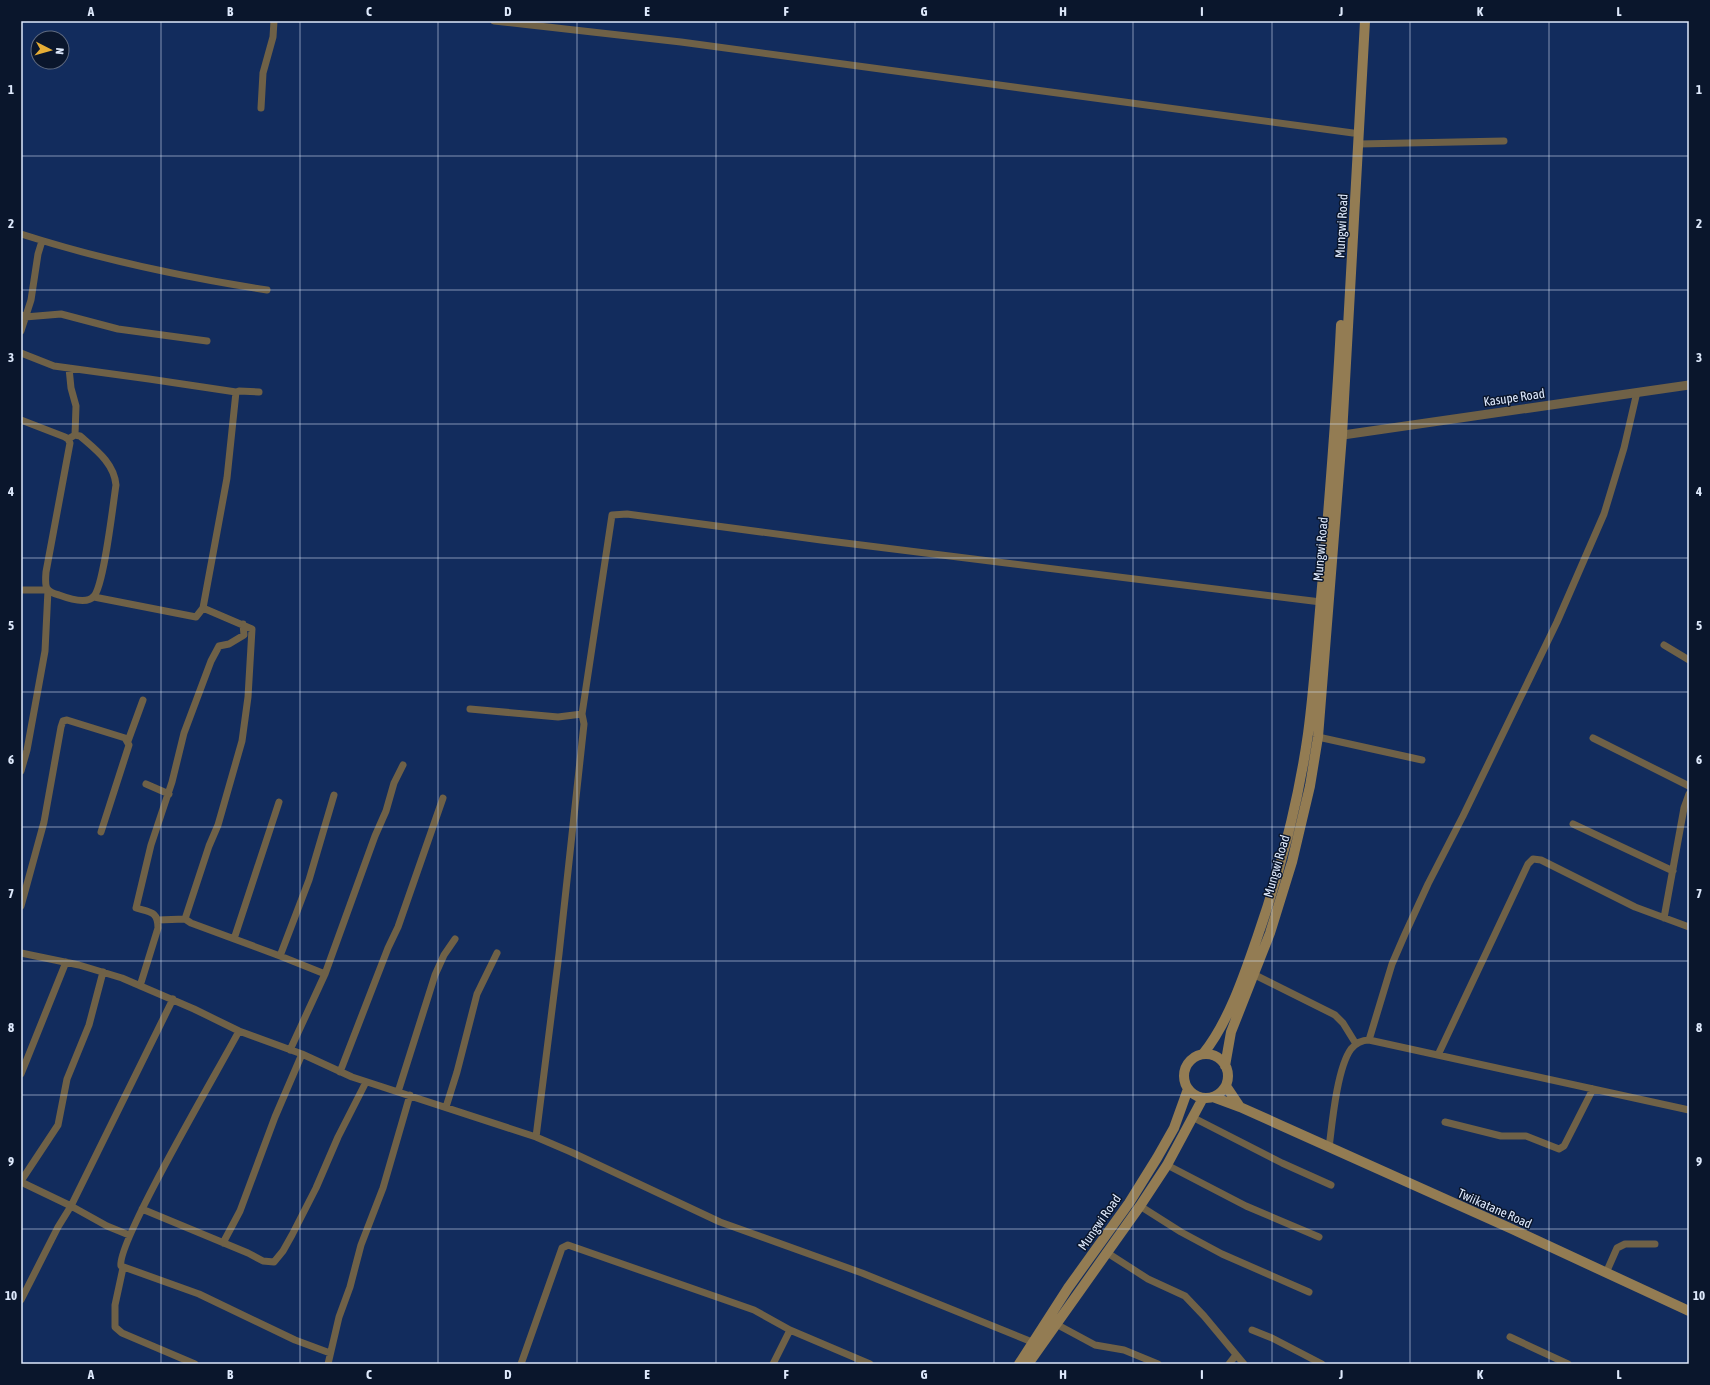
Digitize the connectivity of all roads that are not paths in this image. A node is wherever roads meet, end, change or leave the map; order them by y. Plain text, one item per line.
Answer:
1 (274, 21) edge
2 (494, 21) edge
3 (1359, 21) edge
4 (1365, 21) edge
5 (261, 108) dead end
6 (1353, 132) junction
7 (1504, 141) dead end
8 (1358, 144) junction
9 (21, 234) edge
10 (42, 241) junction
11 (267, 290) dead end
12 (23, 316) edge
13 (21, 331) edge
14 (207, 341) dead end
15 (21, 353) edge
16 (70, 368) junction
17 (1689, 385) edge
18 (236, 392) junction
19 (259, 392) dead end
20 (1637, 392) junction
21 (21, 420) edge
22 (75, 435) junction
23 (1339, 436) junction
24 (68, 439) junction
25 (21, 590) edge
26 (48, 590) junction
27 (94, 597) junction
28 (1321, 602) junction
29 (203, 608) junction
30 (243, 624) junction
31 (1664, 645) dead end
32 (1689, 660) edge
33 (144, 700) dead end
34 (470, 708) dead end
35 (582, 714) junction
36 (1318, 737) junction
37 (1593, 738) dead end
38 (128, 741) junction
39 (1422, 760) dead end
40 (403, 765) dead end
41 (21, 771) edge
42 (146, 784) dead end
43 (1689, 786) edge
44 (168, 794) junction
45 (1689, 794) edge
46 (334, 795) dead end
47 (443, 798) dead end
48 (279, 802) dead end
49 (1573, 824) dead end
50 (101, 832) dead end
51 (1673, 871) junction
52 (21, 906) edge
53 (1664, 918) junction
54 (185, 919) junction
55 (158, 920) junction
56 (1689, 927) edge
57 (234, 939) junction
58 (455, 939) dead end
59 (21, 953) edge
60 (497, 953) dead end
61 (280, 956) junction
62 (66, 962) junction
63 (103, 972) junction
64 (1250, 973) junction
65 (325, 974) junction
66 (140, 986) junction
67 (173, 999) junction
68 (239, 1031) junction
69 (1369, 1040) junction
70 (1356, 1044) junction
71 (290, 1050) junction
72 (302, 1054) junction
73 (1203, 1054) junction
74 (1438, 1055) junction
75 (1225, 1066) junction
76 (340, 1072) junction
77 (21, 1074) edge
78 (366, 1082) junction
79 (1226, 1086) junction
80 (1188, 1089) junction
81 (1593, 1089) junction
82 (398, 1092) junction
83 (410, 1095) junction
84 (1208, 1098) junction
85 (446, 1107) junction
86 (1240, 1107) junction
87 (1689, 1110) edge
88 (1192, 1118) junction
89 (1445, 1122) dead end
90 (536, 1137) junction
91 (1329, 1148) junction
92 (1167, 1165) junction
93 (21, 1181) edge
94 (1331, 1185) dead end
95 (71, 1206) junction
96 (1140, 1206) junction
97 (142, 1209) junction
98 (129, 1235) junction
99 (1319, 1237) dead end
100 (223, 1243) junction
101 (1654, 1244) dead end
102 (1106, 1252) junction
103 (123, 1268) junction
104 (1606, 1273) junction
105 (1309, 1292) dead end
106 (21, 1300) edge
107 (1689, 1311) edge
108 (1056, 1324) junction
109 (790, 1330) junction
110 (1252, 1330) dead end
111 (1510, 1338) dead end
112 (1038, 1344) junction
113 (330, 1353) junction
114 (1236, 1355) junction
115 (195, 1364) edge
116 (328, 1364) edge
117 (521, 1364) edge
118 (773, 1364) edge
119 (870, 1364) edge
120 (1019, 1364) edge
121 (1028, 1364) edge
122 (1158, 1364) edge
123 (1229, 1364) edge
124 (1244, 1364) edge
125 (1322, 1364) edge
126 (1568, 1364) edge

1 - 5 street
2 - 6 street
3 - 6 main road, Mungwi Road
4 - 8 main road, Mungwi Road
6 - 23 main road, Mungwi Road
7 - 8 street
8 - 23 main road, Mungwi Road
9 - 10 street
10 - 11 street
10 - 12 street
12 - 13 street
12 - 14 street
15 - 16 street
16 - 18 street
16 - 22 street
17 - 20 street, Kasupe Road
18 - 19 street
18 - 29 street
20 - 23 street, Kasupe Road
20 - 69 street
21 - 24 street
22 - 24 street
22 - 27 street
23 - 28 main road, Mungwi Road
23 - 36 main road, Mungwi Road
24 - 26 street
25 - 26 street
26 - 27 street
26 - 41 street
27 - 29 street
28 - 35 street
28 - 64 main road, Mungwi Road
29 - 30 street
30 - 44 street
30 - 54 street
31 - 32 street
33 - 38 street
34 - 35 street
35 - 90 street
36 - 39 street
36 - 64 main road, Mungwi Road
37 - 43 street
38 - 50 street
38 - 52 street
40 - 65 street
42 - 44 street
44 - 55 street
45 - 51 street
46 - 61 street
47 - 76 street
48 - 57 street
49 - 51 street
51 - 53 street
53 - 56 street
53 - 74 street
54 - 55 street
54 - 57 street
55 - 66 street
57 - 61 street
58 - 82 street
59 - 62 street
60 - 85 street
61 - 65 street
62 - 63 street
62 - 77 street
63 - 66 street
63 - 93 street
64 - 70 street
64 - 73 main road, Mungwi Road
64 - 75 main road, Mungwi Road
65 - 71 street
66 - 67 street
67 - 68 street
67 - 95 street
68 - 71 street
68 - 97 street
69 - 70 street
69 - 74 street
70 - 91 street
71 - 72 street
72 - 76 street
72 - 100 street
73 - 75 main road
73 - 80 main road
74 - 81 street
75 - 79 main road
76 - 78 street
78 - 82 street
78 - 100 street
79 - 84 main road
79 - 86 main road
80 - 84 main road
80 - 112 main road, Mungwi Road
81 - 87 street
81 - 89 street
82 - 83 street
83 - 85 street
83 - 113 street
84 - 86 main road, Twiikatane Road
84 - 88 main road, Mungwi Road
85 - 90 street
86 - 91 main road, Twiikatane Road
88 - 92 main road, Mungwi Road
88 - 94 street
90 - 112 street
91 - 104 main road, Twiikatane Road
92 - 96 main road, Mungwi Road
92 - 99 street
93 - 95 street
95 - 98 street
95 - 106 street
96 - 102 main road, Mungwi Road
96 - 105 street
97 - 98 street
97 - 100 street
98 - 103 street
101 - 104 street
102 - 108 main road, Mungwi Road
102 - 114 street
103 - 113 street
103 - 115 street
104 - 107 main road, Twiikatane Road
108 - 112 main road, Mungwi Road
108 - 122 street
109 - 117 street
109 - 118 street
109 - 119 street
110 - 125 street
111 - 126 street
112 - 120 main road, Mungwi Road
112 - 121 main road, Mungwi Road
113 - 116 street
114 - 123 street
114 - 124 street

